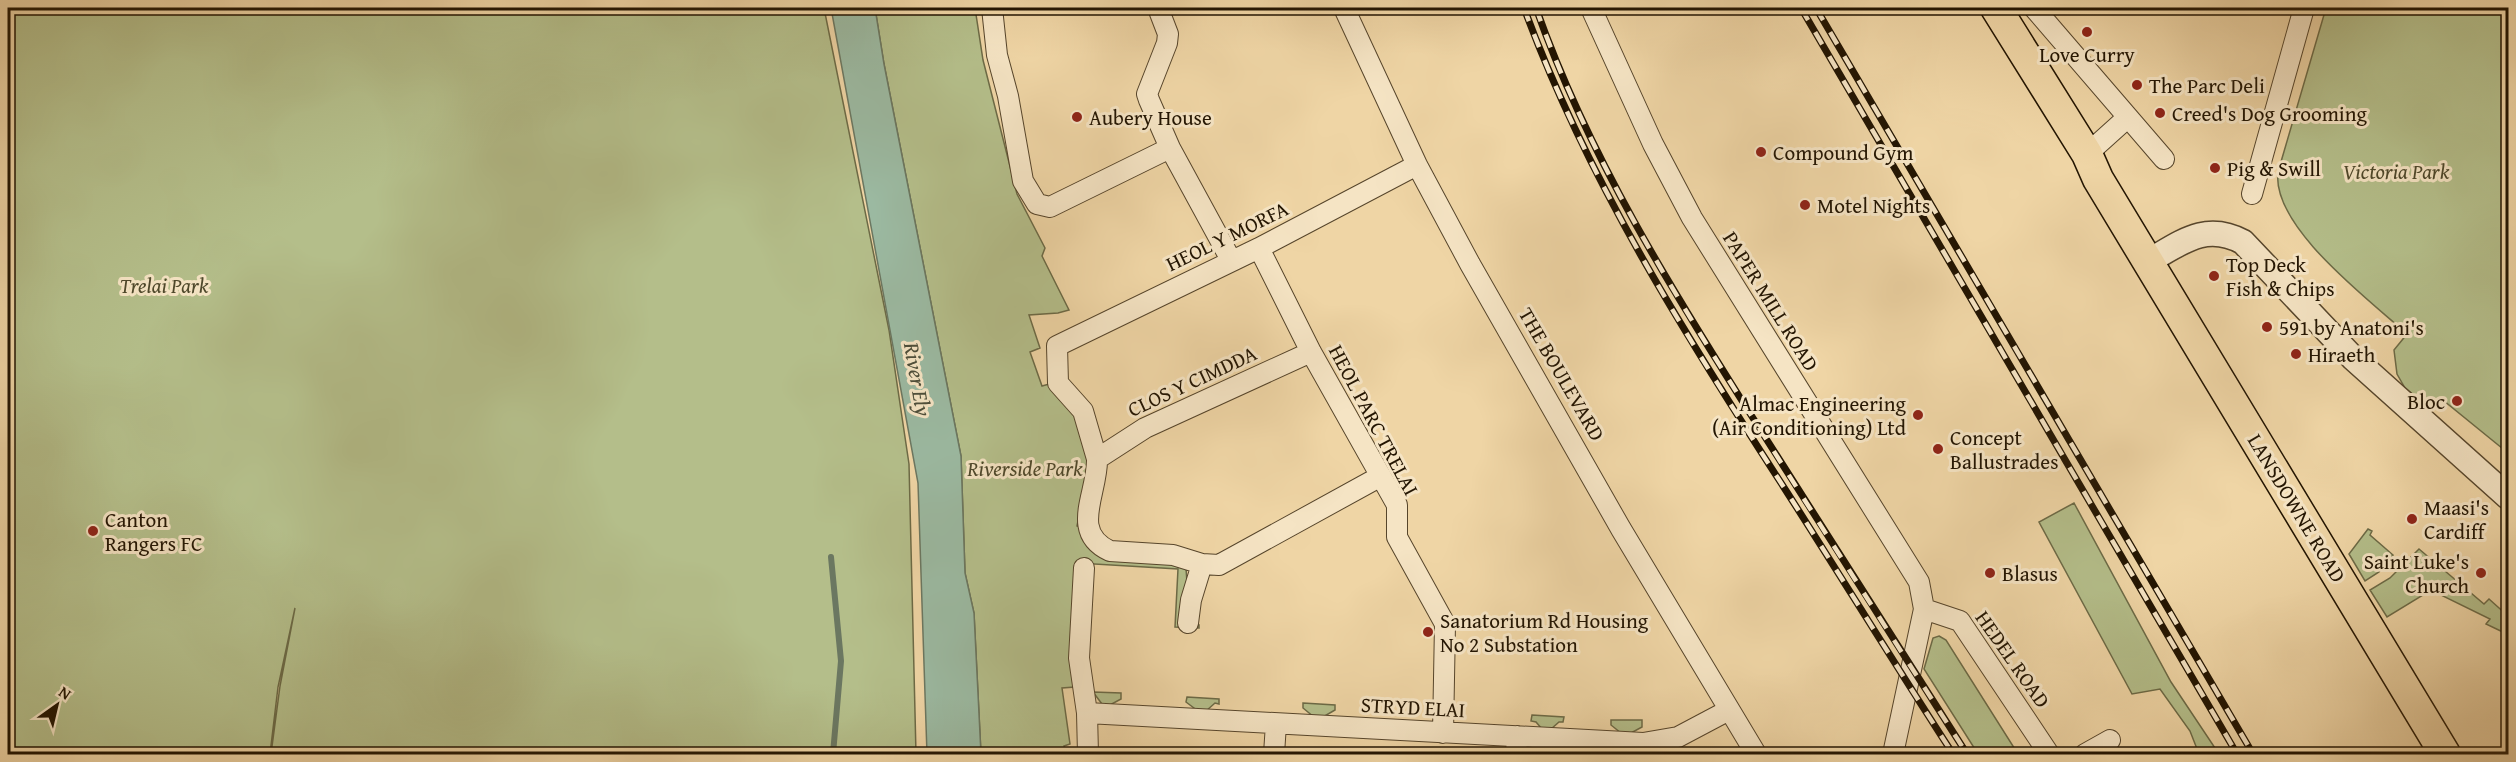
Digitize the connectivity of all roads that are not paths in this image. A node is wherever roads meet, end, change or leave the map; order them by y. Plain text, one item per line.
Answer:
1 (992, 8) edge
2 (1158, 8) edge
3 (1344, 8) edge
4 (1591, 8) edge
5 (1996, 8) edge
6 (2034, 8) edge
7 (2304, 8) edge
8 (2127, 118) junction
9 (1170, 148) junction
10 (2087, 153) junction
11 (2164, 159) dead end
12 (1417, 165) junction
13 (2252, 194) dead end
14 (1259, 248) junction
15 (1231, 260) junction
16 (2150, 261) junction
17 (1311, 352) junction
18 (1097, 459) junction
19 (1381, 476) junction
20 (2508, 497) edge
21 (1202, 564) junction
22 (1084, 568) dead end
23 (1924, 609) junction
24 (1188, 623) dead end
25 (1729, 710) junction
26 (1087, 713) junction
27 (1276, 724) junction
28 (1443, 733) junction
29 (2110, 740) dead end
30 (1516, 745) edge
31 (1088, 754) edge
32 (1274, 754) edge
33 (1756, 754) edge
34 (1893, 754) edge
35 (2049, 754) edge
36 (2085, 754) edge
37 (2445, 754) edge

1 - 9 street
2 - 9 street
3 - 12 street, THE BOULEVARD
4 - 23 street, PAPER MILL ROAD
5 - 10 main road, LANSDOWNE ROAD
6 - 8 street
7 - 13 street
8 - 10 street
8 - 11 street
9 - 15 street
10 - 16 main road, LANSDOWNE ROAD
12 - 14 street, HEOL Y MORFA
12 - 25 street, THE BOULEVARD
14 - 15 street, HEOL Y MORFA
14 - 17 street, HEOL PARC TRELAI
15 - 18 street, HEOL Y MORFA
16 - 20 street
16 - 37 main road, LANSDOWNE ROAD
17 - 18 street, CLOS Y CIMDDA
17 - 19 street, HEOL PARC TRELAI
18 - 21 street
19 - 21 street
19 - 28 street, HEOL PARC TRELAI
21 - 24 street
22 - 26 street
23 - 34 street
23 - 35 street, HEDEL ROAD
25 - 30 street, STRYD ELAI
25 - 33 street, THE BOULEVARD
26 - 27 street, STRYD ELAI
26 - 31 street
27 - 28 street, STRYD ELAI
27 - 32 street
28 - 30 street, STRYD ELAI
29 - 36 street

